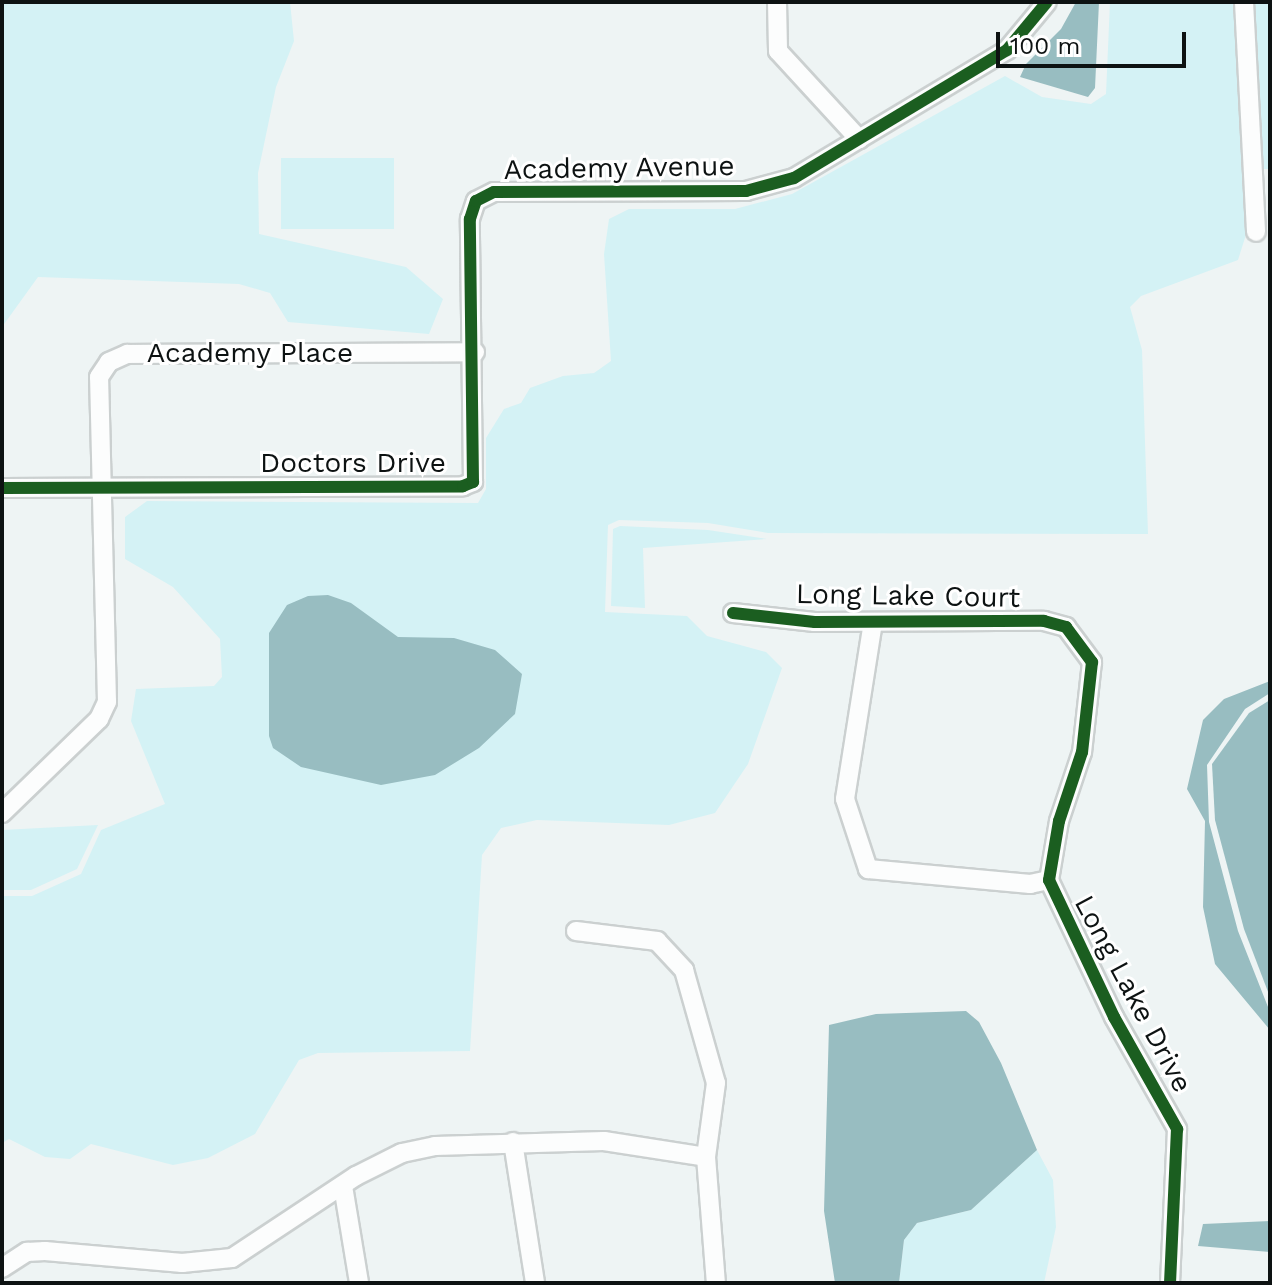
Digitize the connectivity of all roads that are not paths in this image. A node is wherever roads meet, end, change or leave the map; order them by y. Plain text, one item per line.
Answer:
1 (777, 2) edge
2 (1047, 2) edge
3 (1244, 2) edge
4 (859, 139) junction
5 (1256, 232) dead end
6 (475, 352) junction
7 (2, 488) edge
8 (102, 489) junction
9 (733, 613) dead end
10 (873, 622) junction
11 (1076, 640) joint
12 (2, 813) edge
13 (1049, 880) junction
14 (576, 931) dead end
15 (513, 1142) junction
16 (706, 1157) junction
17 (343, 1186) junction
18 (182, 1263) junction
19 (2, 1268) edge
20 (182, 1283) edge
21 (359, 1283) edge
22 (535, 1283) edge
23 (716, 1283) edge
24 (1170, 1283) edge

1 - 4 street
2 - 4 street, Academy Avenue
3 - 5 street
4 - 6 street, Academy Avenue
6 - 8 street, Academy Place
6 - 8 street, Doctors Drive
7 - 8 street, Doctors Drive
8 - 12 street
9 - 10 street, Long Lake Court
10 - 11 street, Long Lake Court
10 - 13 street
11 - 13 street, Long Lake Drive
13 - 24 street, Long Lake Drive
14 - 16 street
15 - 16 street
15 - 17 street
15 - 22 street
16 - 23 street
17 - 18 street
17 - 21 street
18 - 19 street
18 - 20 street

